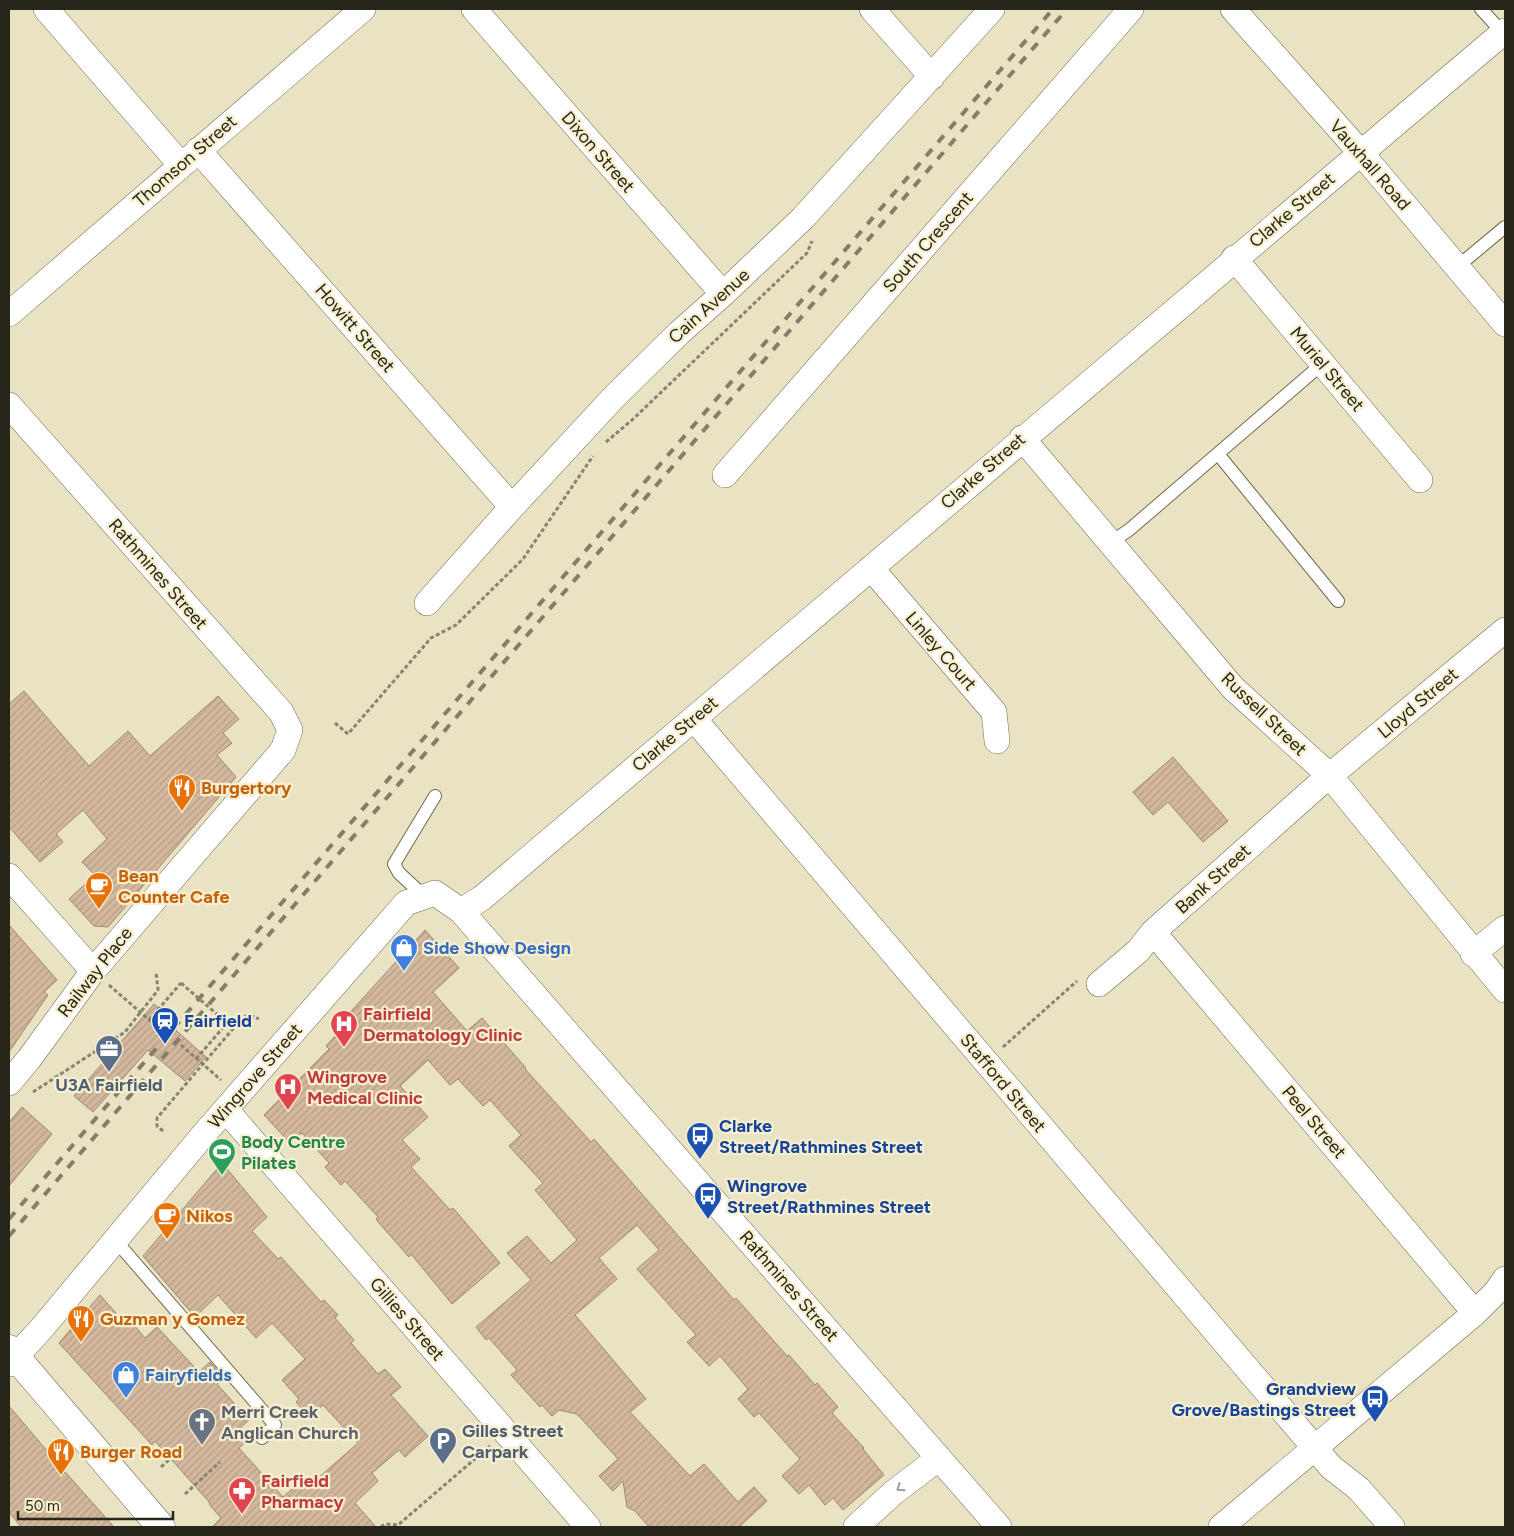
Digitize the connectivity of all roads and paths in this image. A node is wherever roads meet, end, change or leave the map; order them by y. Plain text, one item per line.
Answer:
1 (46, 9) edge
2 (363, 9) edge
3 (474, 9) edge
4 (872, 9) edge
5 (992, 9) edge
6 (1131, 9) edge
7 (1233, 9) edge
8 (1481, 9) edge
9 (1504, 32) edge
10 (932, 77) junction
11 (1361, 153) junction
12 (189, 157) junction
13 (803, 218) junction
14 (1505, 227) edge
15 (1234, 258) junction
16 (1457, 267) junction
17 (723, 294) junction
18 (9, 314) edge
19 (1505, 324) edge
20 (1322, 364) junction
21 (9, 405) edge
22 (1022, 438) junction
23 (603, 444) dead end
24 (598, 450) dead end
25 (1218, 454) junction
26 (725, 475) dead end
27 (1420, 480) dead end
28 (512, 507) junction
29 (1111, 542) junction
30 (871, 568) junction
31 (1338, 601) dead end
32 (427, 603) dead end
33 (1505, 630) edge
34 (694, 719) junction
35 (334, 723) dead end
36 (997, 741) dead end
37 (283, 750) joint
38 (1330, 776) junction
39 (435, 796) dead end
40 (9, 876) edge
41 (430, 895) junction
42 (461, 911) junction
43 (1505, 928) edge
44 (1153, 932) junction
45 (1473, 954) junction
46 (156, 972) dead end
47 (100, 978) junction
48 (1090, 981) joint
49 (1505, 990) edge
50 (142, 1013) junction
51 (259, 1018) dead end
52 (149, 1020) junction
53 (162, 1031) dead end
54 (181, 1045) dead end
55 (1003, 1048) dead end
56 (196, 1058) junction
57 (202, 1064) junction
58 (211, 1072) dead end
59 (9, 1082) edge
60 (31, 1093) dead end
61 (226, 1110) junction
62 (163, 1131) dead end
63 (116, 1241) junction
64 (1505, 1279) edge
65 (1475, 1313) junction
66 (11, 1357) edge
67 (506, 1433) junction
68 (262, 1438) dead end
69 (1320, 1443) junction
70 (171, 1458) dead end
71 (938, 1458) junction
72 (220, 1462) dead end
73 (161, 1467) dead end
74 (185, 1494) dead end
75 (161, 1527) edge
76 (381, 1527) edge
77 (588, 1527) edge
78 (856, 1527) edge
79 (999, 1527) edge
80 (1221, 1527) edge
81 (1392, 1527) edge

1 - 12 street, Howitt Street
2 - 12 street, Thomson Street
3 - 17 street, Dixon Street
4 - 10 street
5 - 10 street, Cain Avenue
6 - 26 street, South Crescent
7 - 11 street, Vauxhall Road
8 - 9 lane
9 - 11 street, Clarke Street
10 - 13 street, Cain Avenue
11 - 15 street, Clarke Street
11 - 16 street, Vauxhall Road
12 - 18 street, Thomson Street
12 - 28 street, Howitt Street
13 - 17 street, Cain Avenue
13 - 23 path
14 - 16 lane
15 - 20 street, Muriel Street
15 - 22 street, Clarke Street
16 - 19 street, Vauxhall Road
17 - 28 street, Cain Avenue
20 - 25 lane
20 - 27 street, Muriel Street
21 - 37 street, Rathmines Street
22 - 29 street, Russell Street
22 - 30 street, Clarke Street
24 - 35 path
25 - 29 lane
25 - 31 lane
28 - 32 street, Cain Avenue
29 - 38 street, Russell Street
30 - 34 street, Clarke Street
30 - 36 street, Linley Court
33 - 38 street, Lloyd Street
34 - 42 street, Clarke Street
34 - 69 street, Stafford Street
37 - 47 street, Railway Place
38 - 44 street, Bank Street
38 - 45 street, Russell Street
39 - 41 lane
40 - 47 street
41 - 42 street, Rathmines Street
41 - 61 street, Wingrove Street
42 - 71 street, Rathmines Street
43 - 45 street
44 - 48 street, Bank Street
44 - 65 street, Peel Street
45 - 49 street, Russell Street
46 - 50 path
47 - 50 path
47 - 59 street, Railway Place
48 - 55 path
50 - 52 path
50 - 60 path
51 - 57 path
52 - 53 path
52 - 56 path, bridge
54 - 56 path
56 - 57 path
57 - 58 path
57 - 62 path
61 - 63 street, Wingrove Street
61 - 67 street, Gillies Street
63 - 66 street, Wingrove Street
63 - 68 lane
64 - 65 street
65 - 69 street
66 - 75 main road
67 - 76 path
67 - 77 street, Gillies Street
69 - 80 street
69 - 81 street, Stafford Street
70 - 73 path
71 -> 78 street
71 - 79 street, Rathmines Street
72 - 74 path

